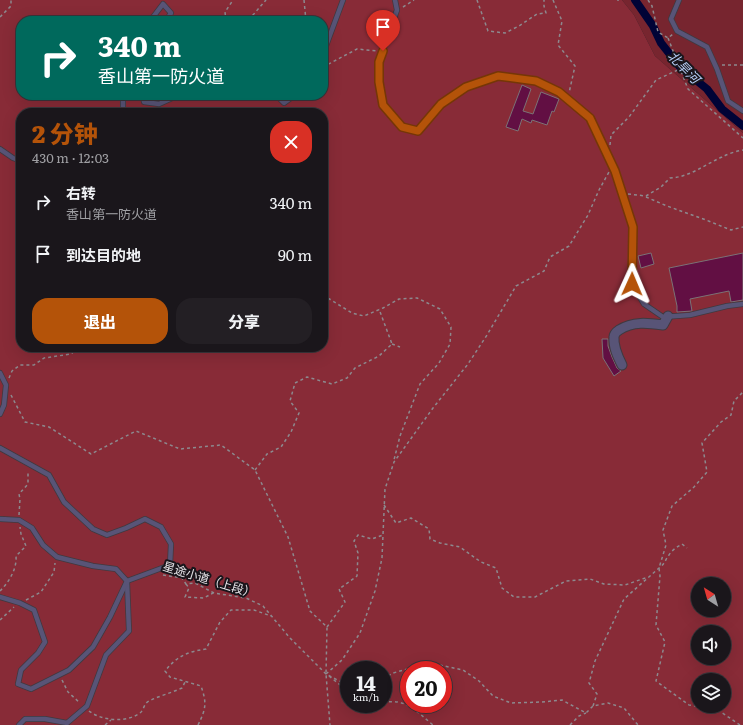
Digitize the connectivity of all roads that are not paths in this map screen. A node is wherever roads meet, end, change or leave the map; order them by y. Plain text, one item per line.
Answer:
1 (343, 0) edge
2 (395, 0) edge
3 (679, 0) edge
4 (154, 16) edge
5 (169, 16) edge
6 (328, 40) edge
7 (144, 100) edge
8 (168, 100) edge
9 (743, 111) edge
10 (0, 149) edge
11 (16, 159) edge
12 (743, 304) edge
13 (668, 316) junction
14 (622, 365) dead end
15 (0, 373) edge
16 (0, 414) edge
17 (0, 448) edge
18 (0, 519) edge
19 (127, 581) junction
20 (0, 597) edge
21 (19, 725) edge

1 - 6 lane
2 - 13 lane
3 - 9 lane
4 - 5 lane
7 - 8 lane
10 - 11 lane
12 - 13 lane
13 - 14 street
15 - 16 lane
17 - 19 lane
18 - 19 lane
19 - 20 lane
19 - 21 lane

